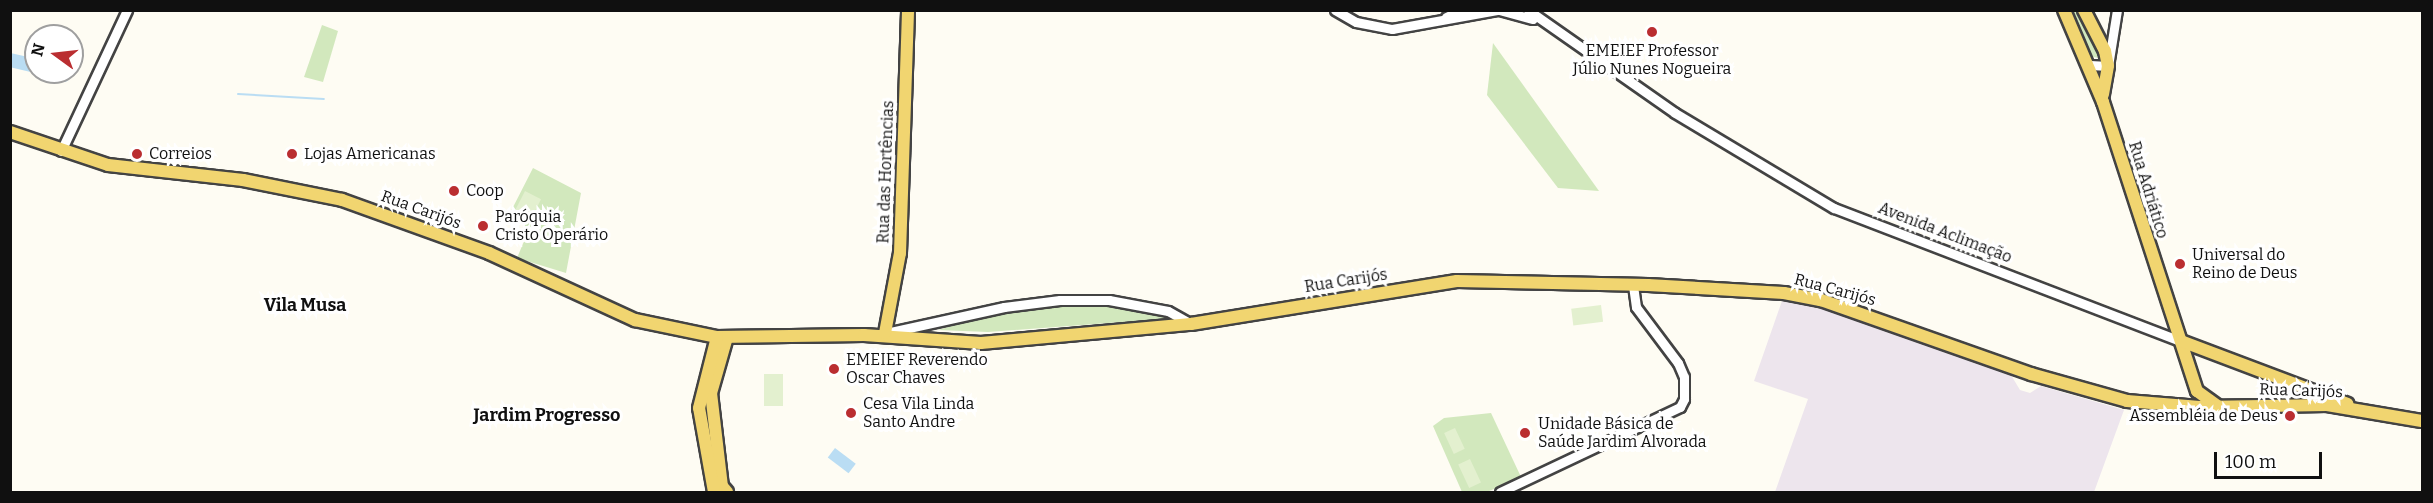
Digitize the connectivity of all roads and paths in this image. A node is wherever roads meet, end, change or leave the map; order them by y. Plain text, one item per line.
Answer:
1 (127, 10) edge
2 (908, 10) edge
3 (1335, 10) edge
4 (1461, 10) edge
5 (1498, 10) edge
6 (1528, 10) edge
7 (2064, 10) edge
8 (2084, 10) edge
9 (2117, 10) edge
10 (1544, 24) junction
11 (1427, 25) junction
12 (2115, 28) junction
13 (2105, 51) junction
14 (2099, 65) junction
15 (2103, 102) junction
16 (10, 132) edge
17 (62, 151) junction
18 (1633, 285) junction
19 (1191, 324) junction
20 (885, 336) junction
21 (722, 337) junction
22 (2181, 341) junction
23 (2295, 382) junction
24 (2197, 391) junction
25 (2291, 405) junction
26 (2177, 406) junction
27 (2219, 407) junction
28 (2365, 411) junction
29 (2422, 421) edge
30 (714, 492) edge
31 (728, 492) edge
32 (1500, 492) edge

1 - 17 street
2 - 20 main road, Rua das Hortências
3 - 11 street
4 - 11 street
5 - 10 street, Avenida Aclimação
5 - 11 street
6 - 10 street, Avenida Aclimação
7 - 14 main road, Rua Adriático
8 - 13 main road, Rua Adriático
9 - 12 street
10 - 22 street, Avenida Aclimação
12 - 13 street
12 - 14 street
13 - 14 main road, Rua Adriático
14 - 15 main road, Rua Adriático
14 - 15 main road, Rua Adriático
15 - 22 main road, Rua Adriático
16 - 17 main road, Rua Carijós
17 - 21 main road, Rua Carijós
18 - 19 main road, Rua Carijós
18 - 26 main road, Rua Carijós
18 - 32 street
19 - 20 main road, Rua Carijós
19 - 20 street, Rua Carijós
20 - 21 main road, Rua Carijós
21 - 30 main road
21 - 31 main road
22 - 23 main road, Avenida Aclimação
22 - 24 main road, Rua Adriático
23 - 25 main road
23 - 28 main road, Avenida Aclimação
24 - 26 main road
24 - 27 main road
25 - 27 main road, Rua Carijós
25 - 28 main road, Rua Carijós
26 - 27 main road, Rua Carijós
28 - 29 main road, Rua Carijós

